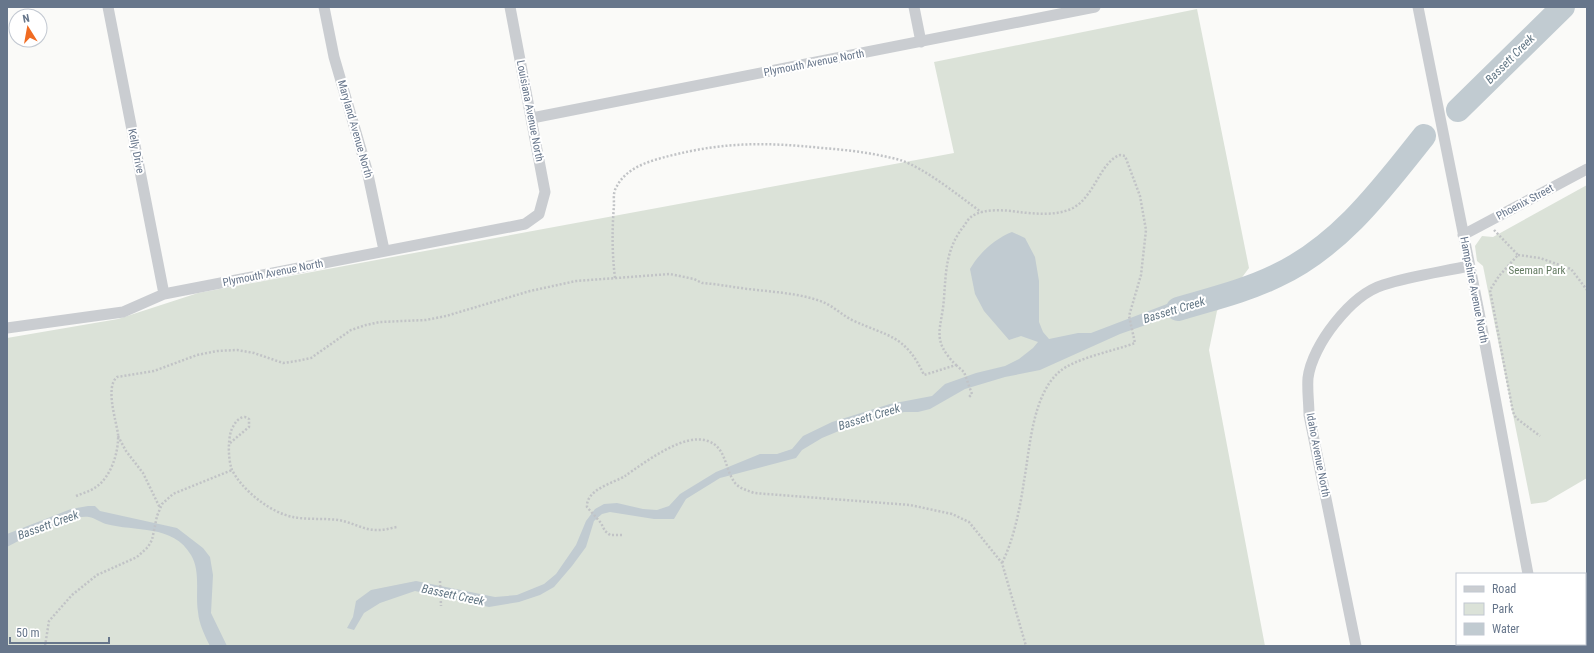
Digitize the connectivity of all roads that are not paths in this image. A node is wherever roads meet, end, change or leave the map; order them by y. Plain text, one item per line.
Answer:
1 (108, 7) edge
2 (324, 7) edge
3 (510, 7) edge
4 (914, 7) edge
5 (1095, 7) edge
6 (1418, 7) edge
7 (921, 42) junction
8 (532, 118) junction
9 (1587, 169) edge
10 (539, 214) joint
11 (1463, 235) junction
12 (384, 250) junction
13 (1469, 266) junction
14 (164, 294) junction
15 (7, 328) edge
16 (1528, 573) edge
17 (1356, 646) edge

1 - 14 street, Kelly Drive
2 - 12 street, Maryland Avenue North
3 - 8 street, Louisiana Avenue North
4 - 7 street
5 - 7 street, Plymouth Avenue North
6 - 11 street, Hampshire Avenue North
7 - 8 street, Plymouth Avenue North
8 - 10 street, Louisiana Avenue North
9 - 11 street, Phoenix Street
10 - 12 street, Plymouth Avenue North
11 - 13 street, Hampshire Avenue North
12 - 14 street, Plymouth Avenue North
13 - 16 street, Hampshire Avenue North
13 - 17 street, Idaho Avenue North
14 - 15 street, Plymouth Avenue North

